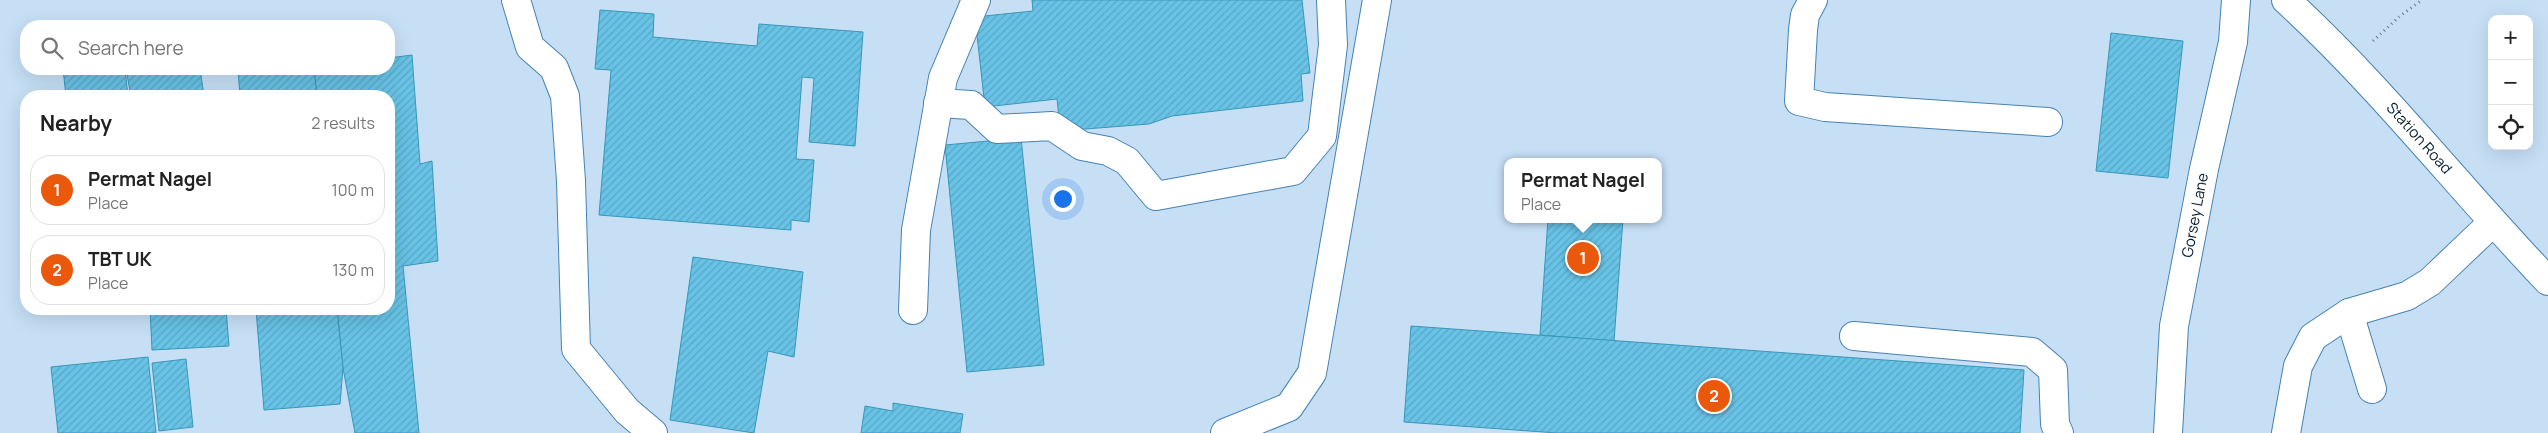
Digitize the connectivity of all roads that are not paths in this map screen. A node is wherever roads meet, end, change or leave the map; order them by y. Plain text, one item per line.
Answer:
1 (516, 0) edge
2 (976, 0) edge
3 (1331, 0) edge
4 (1377, 0) edge
5 (1813, 0) edge
6 (2236, 0) edge
7 (2286, 0) edge
8 (938, 103) junction
9 (2048, 122) dead end
10 (2492, 223) junction
11 (2548, 282) edge
12 (2354, 304) junction
13 (913, 310) dead end
14 (1854, 336) dead end
15 (2372, 389) dead end
16 (1267, 426) edge
17 (653, 433) edge
18 (1226, 433) edge
19 (2059, 433) edge
20 (2168, 433) edge
21 (2286, 433) edge

1 - 17 street
2 - 8 street
3 - 8 street
4 - 16 street
5 - 9 street
6 - 20 street, Gorsey Lane
7 - 10 street, Station Road
8 - 13 street
10 - 11 street, Station Road
10 - 12 street
12 - 15 street
12 - 21 street
14 - 19 street
16 - 18 street

